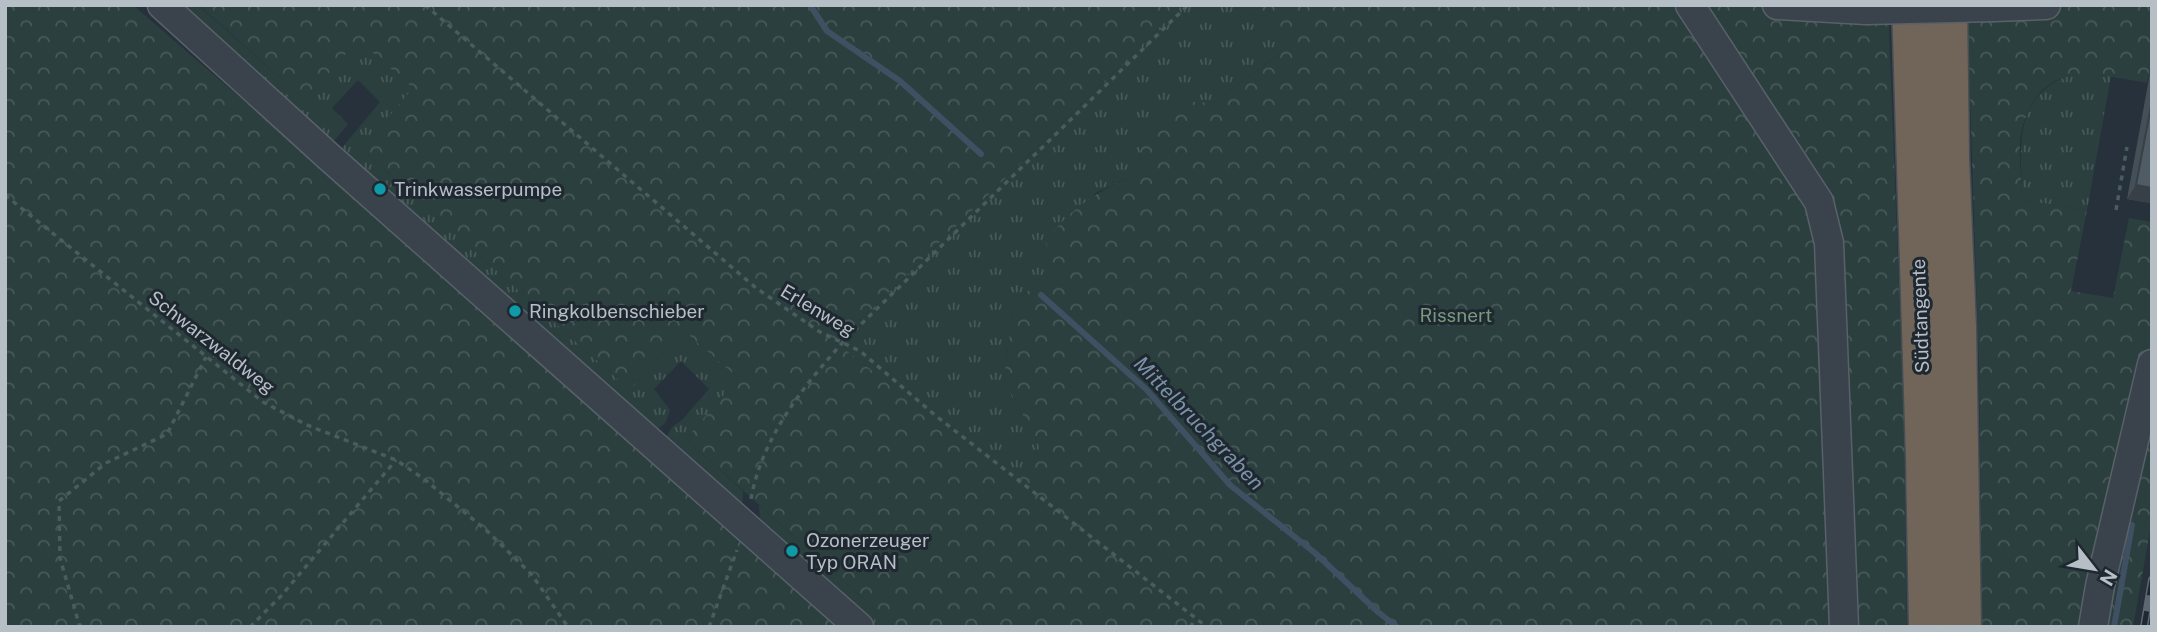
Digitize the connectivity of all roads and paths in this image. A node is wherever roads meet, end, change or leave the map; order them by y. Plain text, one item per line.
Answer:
1 (162, 5) edge
2 (425, 5) edge
3 (1188, 5) edge
4 (1690, 5) edge
5 (1777, 5) edge
6 (1911, 5) edge
7 (1948, 5) edge
8 (2046, 5) edge
9 (2127, 147) dead end
10 (5, 195) edge
11 (2116, 210) dead end
12 (844, 341) junction
13 (206, 357) junction
14 (2152, 364) edge
15 (396, 460) junction
16 (746, 526) junction
17 (1196, 619) junction
18 (82, 627) edge
19 (250, 627) edge
20 (568, 627) edge
21 (709, 627) edge
22 (859, 627) edge
23 (1190, 627) edge
24 (1207, 627) edge
25 (1844, 627) edge
26 (1928, 627) edge
27 (1962, 627) edge
28 (2093, 627) edge

1 - 16 lane
2 - 12 path, Erlenweg
3 - 12 path
4 - 25 lane
5 - 8 lane, bridge
6 - 26 highway, Südtangente
7 - 27 highway, Südtangente
9 - 11 path
10 - 13 path, Schwarzwaldweg
12 - 16 path
12 - 17 path, Erlenweg
13 - 15 path, Schwarzwaldweg
13 - 18 path
14 - 28 lane
15 - 19 path
15 - 20 path, Schwarzwaldweg
16 - 21 path
16 - 22 lane
17 - 23 path
17 - 24 path, Erlenweg

